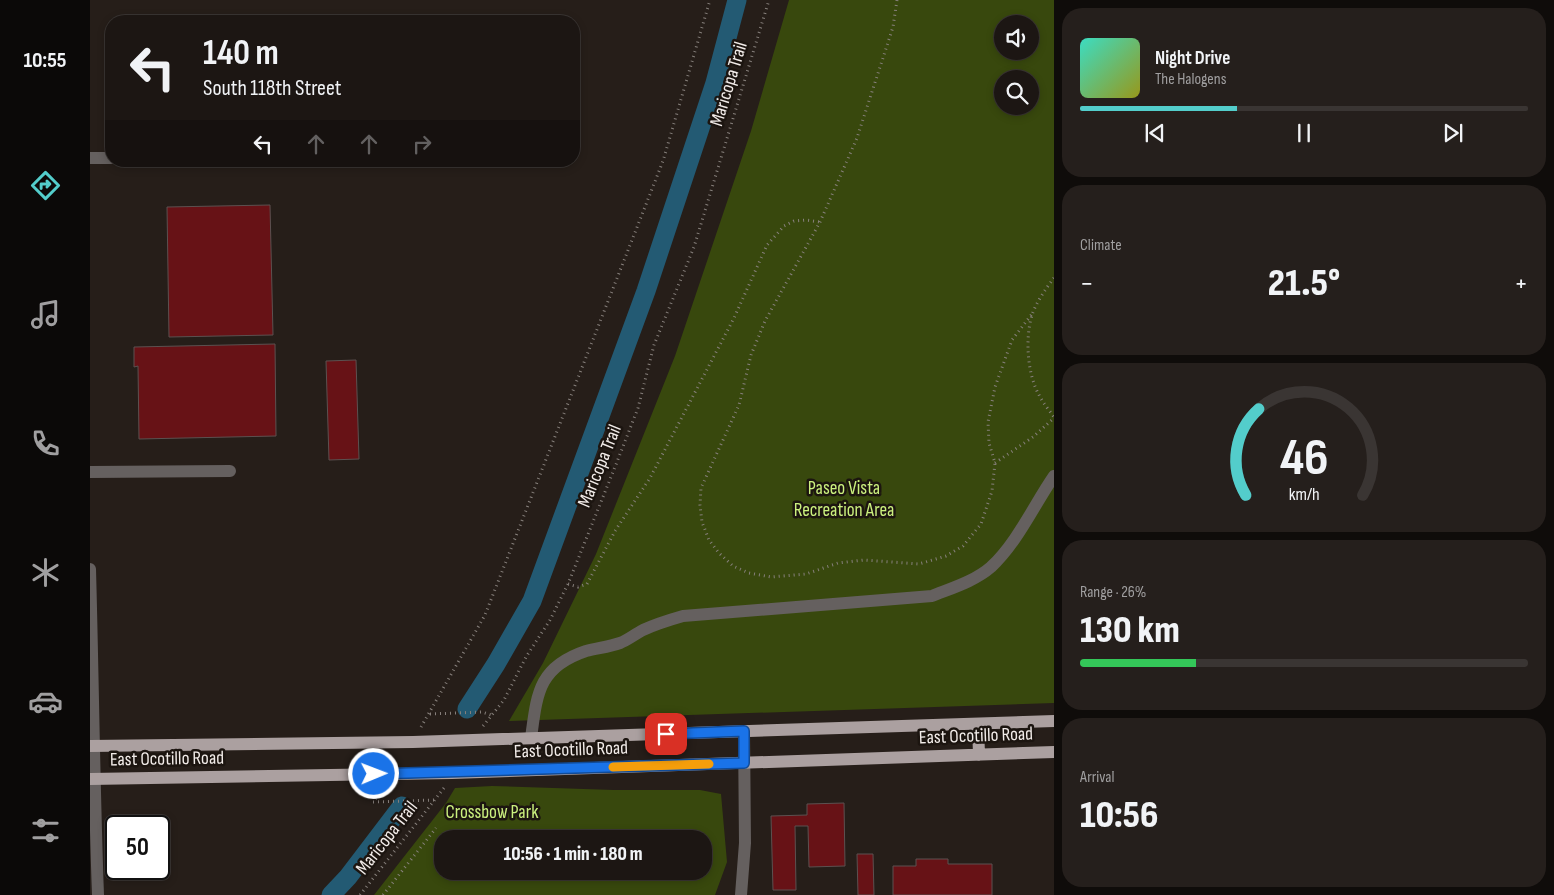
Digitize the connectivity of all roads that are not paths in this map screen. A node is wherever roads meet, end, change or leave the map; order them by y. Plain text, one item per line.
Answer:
1 (90, 158) edge
2 (105, 158) edge
3 (230, 470) dead end
4 (90, 472) edge
5 (1054, 476) edge
6 (90, 569) edge
7 (1054, 721) edge
8 (978, 724) junction
9 (744, 731) junction
10 (531, 738) junction
11 (92, 746) edge
12 (1054, 752) edge
13 (979, 755) junction
14 (744, 763) junction
15 (92, 779) edge
16 (98, 895) edge
17 (741, 895) edge

1 - 2 street
3 - 4 street
5 - 10 street
6 - 11 street
7 - 8 main road, East Ocotillo Road
8 - 9 main road, East Ocotillo Road
8 - 13 main road
9 - 10 main road, East Ocotillo Road
9 - 14 street
10 - 11 main road, East Ocotillo Road
11 - 15 street
12 - 13 main road, East Ocotillo Road
13 - 14 main road, East Ocotillo Road
14 - 15 main road, East Ocotillo Road
14 - 17 street
15 - 16 street

